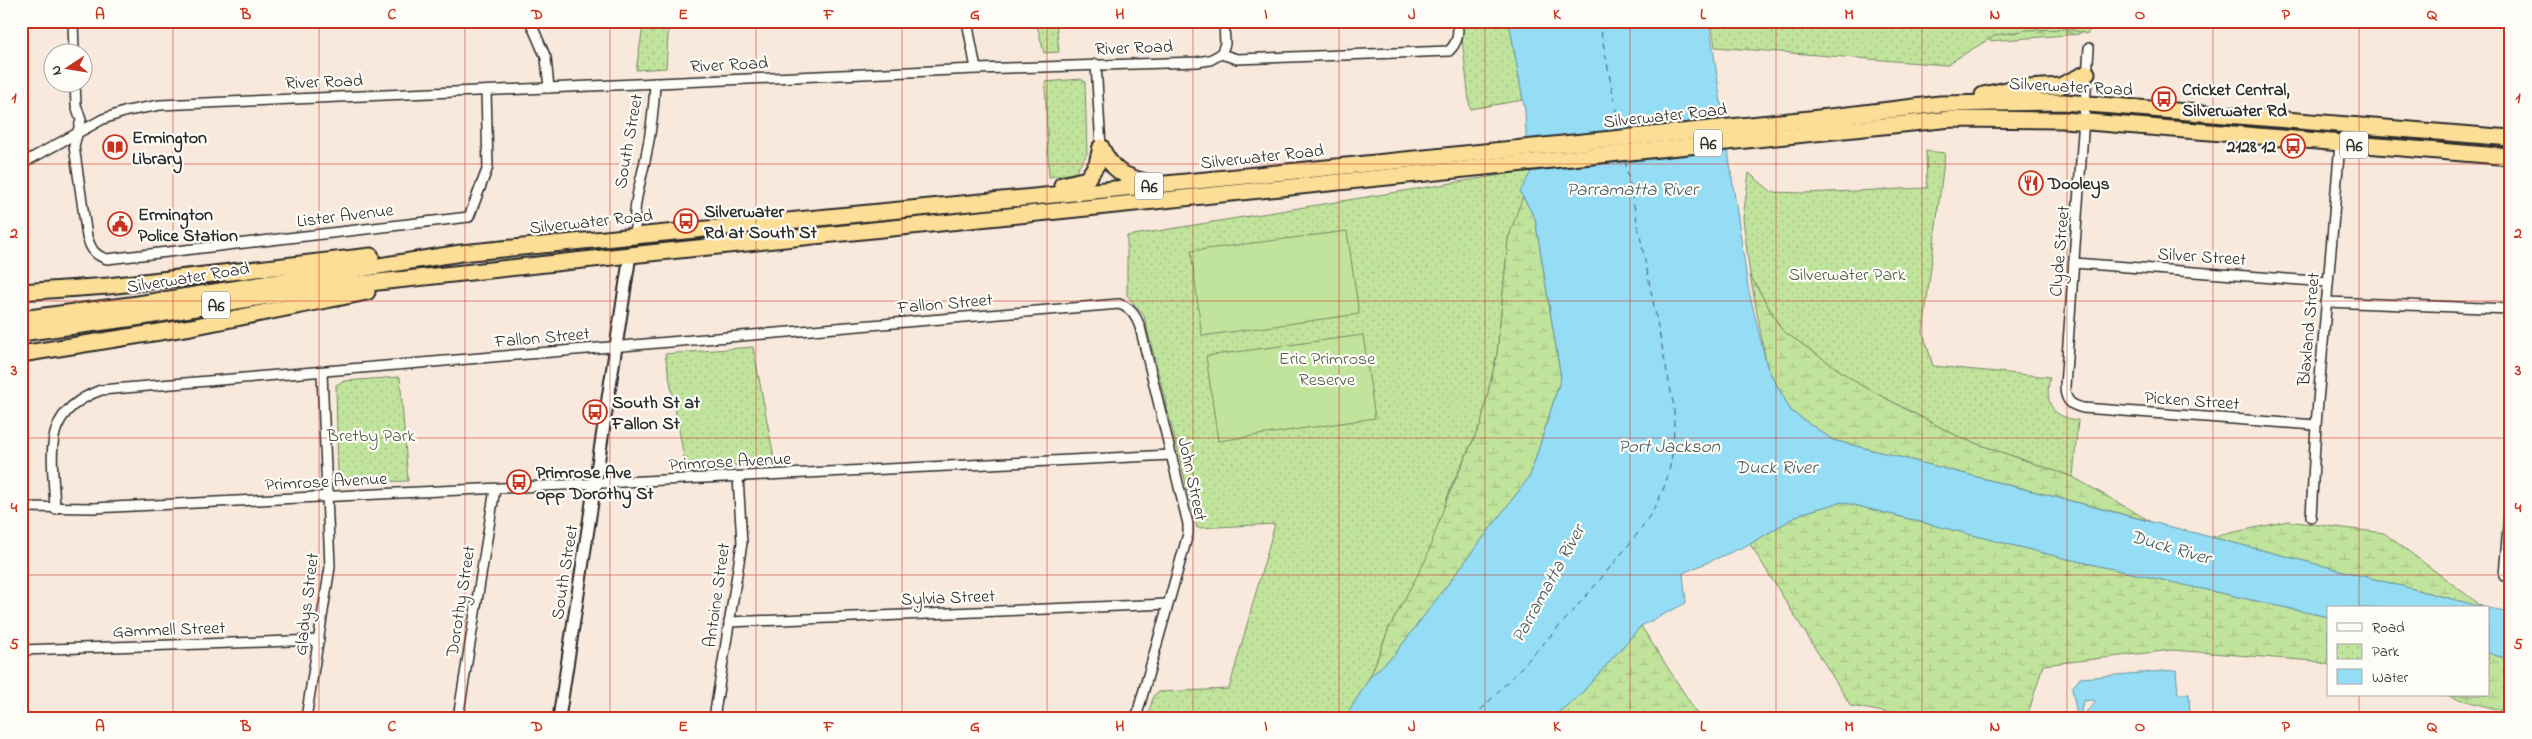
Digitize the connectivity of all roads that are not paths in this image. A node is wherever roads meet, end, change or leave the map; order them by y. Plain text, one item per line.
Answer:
1 (73, 21) edge
2 (530, 21) edge
3 (967, 21) edge
4 (1224, 21) edge
5 (1457, 21) edge
6 (74, 42) edge
7 (2089, 48) dead end
8 (1221, 54) junction
9 (1096, 64) junction
10 (976, 69) junction
11 (2087, 73) junction
12 (655, 83) junction
13 (549, 88) junction
14 (486, 91) junction
15 (75, 92) edge
16 (1940, 104) junction
17 (2086, 104) junction
18 (2085, 122) junction
19 (77, 134) junction
20 (2511, 138) edge
21 (2340, 144) junction
22 (1101, 147) junction
23 (2511, 157) edge
24 (1481, 159) junction
25 (21, 164) edge
26 (1159, 185) junction
27 (971, 202) junction
28 (636, 235) junction
29 (461, 253) junction
30 (630, 254) junction
31 (2074, 263) junction
32 (411, 279) junction
33 (2328, 282) junction
34 (21, 292) edge
35 (2326, 302) junction
36 (1127, 307) joint
37 (2511, 309) edge
38 (21, 319) edge
39 (21, 333) edge
40 (616, 346) junction
41 (21, 354) edge
42 (322, 373) junction
43 (2068, 401) joint
44 (2316, 425) junction
45 (1171, 455) junction
46 (738, 477) junction
47 (596, 484) junction
48 (494, 489) junction
49 (2511, 489) edge
50 (328, 498) junction
51 (21, 507) edge
52 (55, 509) junction
53 (2311, 517) dead end
54 (2504, 576) dead end
55 (1168, 604) junction
56 (729, 622) junction
57 (319, 640) junction
58 (21, 650) edge
59 (306, 718) edge
60 (458, 718) edge
61 (559, 718) edge
62 (714, 718) edge
63 (1136, 718) edge

1 - 6 street
2 - 13 street
3 - 10 street
4 - 8 street
5 - 8 street, River Road
7 - 11 street, Clyde Street
8 - 9 street, River Road
9 - 10 street, River Road
9 - 22 street
10 - 12 street, River Road
11 - 16 highway
11 - 17 street, Clyde Street
12 - 13 street, River Road
12 - 28 street, South Street
13 - 14 street, River Road
14 - 19 street, River Road
14 - 19 street, Lister Avenue
15 - 19 street
16 - 17 highway, Silverwater Road / A6
16 - 24 highway, Silverwater Road / A6
17 - 18 street, Clyde Street
17 - 20 highway, Silverwater Road / A6
18 - 21 highway, Silverwater Road / A6
18 - 24 highway, Silverwater Road / A6
18 - 31 street, Clyde Street
19 - 25 street, River Road
21 - 23 highway, Silverwater Road / A6
21 - 33 street, Blaxland Street
22 - 26 highway
22 - 27 highway
24 - 26 highway, Silverwater Road / A6
24 - 30 highway, Silverwater Road / A6
26 - 27 highway, Silverwater Road / A6
27 - 28 highway, Silverwater Road / A6
28 - 29 highway, Silverwater Road / A6
29 - 34 highway
29 - 38 highway, Silverwater Road / A6
30 - 32 highway, Silverwater Road / A6
30 - 40 street, South Street
31 - 33 street, Silver Street
31 - 43 street, Clyde Street
32 - 39 highway, Silverwater Road / A6
32 - 41 highway
33 - 35 street, Blaxland Street
35 - 37 street
35 - 44 street, Blaxland Street
36 - 40 street, Fallon Street
36 - 45 street, John Street
40 - 42 street, Fallon Street
40 - 47 street, South Street
42 - 50 street, Gladys Street
42 - 52 street, Fallon Street
43 - 44 street, Picken Street
44 - 53 street, Blaxland Street
45 - 46 street, Primrose Avenue
45 - 55 street, John Street
46 - 47 street, Primrose Avenue
46 - 56 street, Antoine Street
47 - 48 street, Primrose Avenue
47 - 61 street, South Street
48 - 50 street, Primrose Avenue
48 - 60 street, Dorothy Street
49 - 54 street
50 - 52 street, Primrose Avenue
50 - 57 street, Gladys Street
51 - 52 street, Primrose Avenue
55 - 56 street, Sylvia Street
55 - 63 street, John Street
56 - 62 street, Antoine Street
57 - 58 street, Gammell Street
57 - 59 street, Gladys Street

